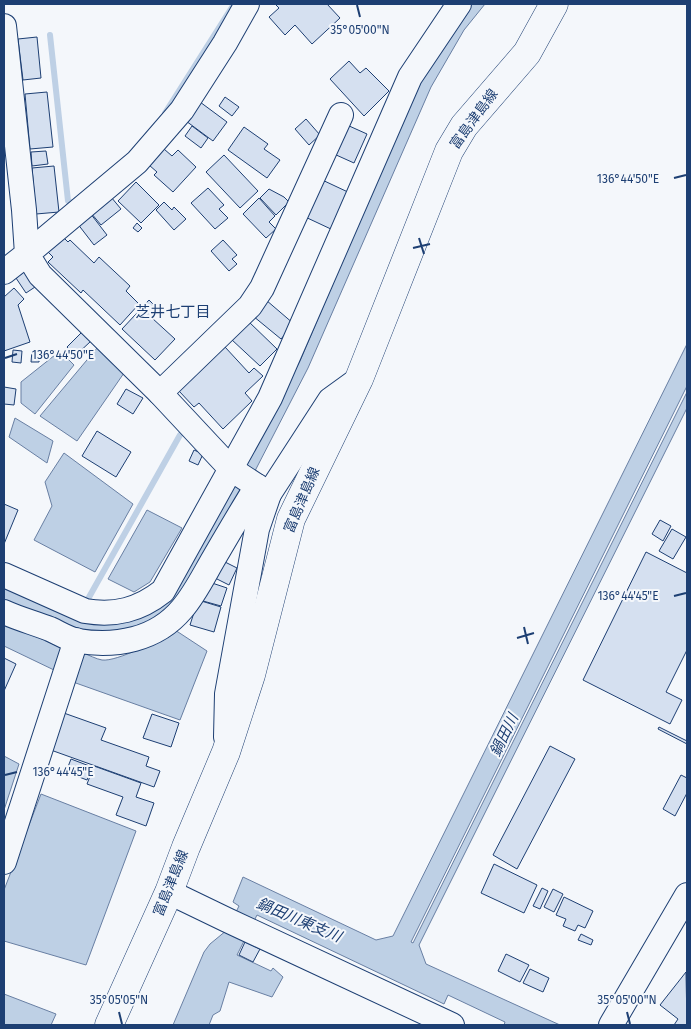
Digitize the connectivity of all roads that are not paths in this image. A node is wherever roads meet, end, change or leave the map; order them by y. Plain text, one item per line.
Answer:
1 (247, 4) edge
2 (459, 4) edge
3 (554, 4) edge
4 (4, 26) edge
5 (341, 115) dead end
6 (27, 254) junction
7 (4, 272) edge
8 (359, 379) junction
9 (160, 393) junction
10 (231, 469) junction
11 (259, 488) junction
12 (4, 575) edge
13 (4, 612) edge
14 (76, 640) junction
15 (226, 752) junction
16 (4, 862) edge
17 (169, 892) junction
18 (687, 896) edge
19 (108, 1025) edge
20 (452, 1025) edge
21 (612, 1025) edge

1 - 6 street
2 - 10 street
3 - 8 main road, 富島津島線
4 - 6 street
5 - 9 street
6 - 7 street
6 - 9 street
8 - 11 street
8 - 15 main road, 富島津島線
9 - 10 street
10 - 11 street
10 - 12 street
11 - 14 street
11 - 15 street
13 - 14 street
14 - 16 street
15 - 17 main road, 富島津島線
17 - 19 main road, 富島津島線
17 - 20 street
18 - 21 street

